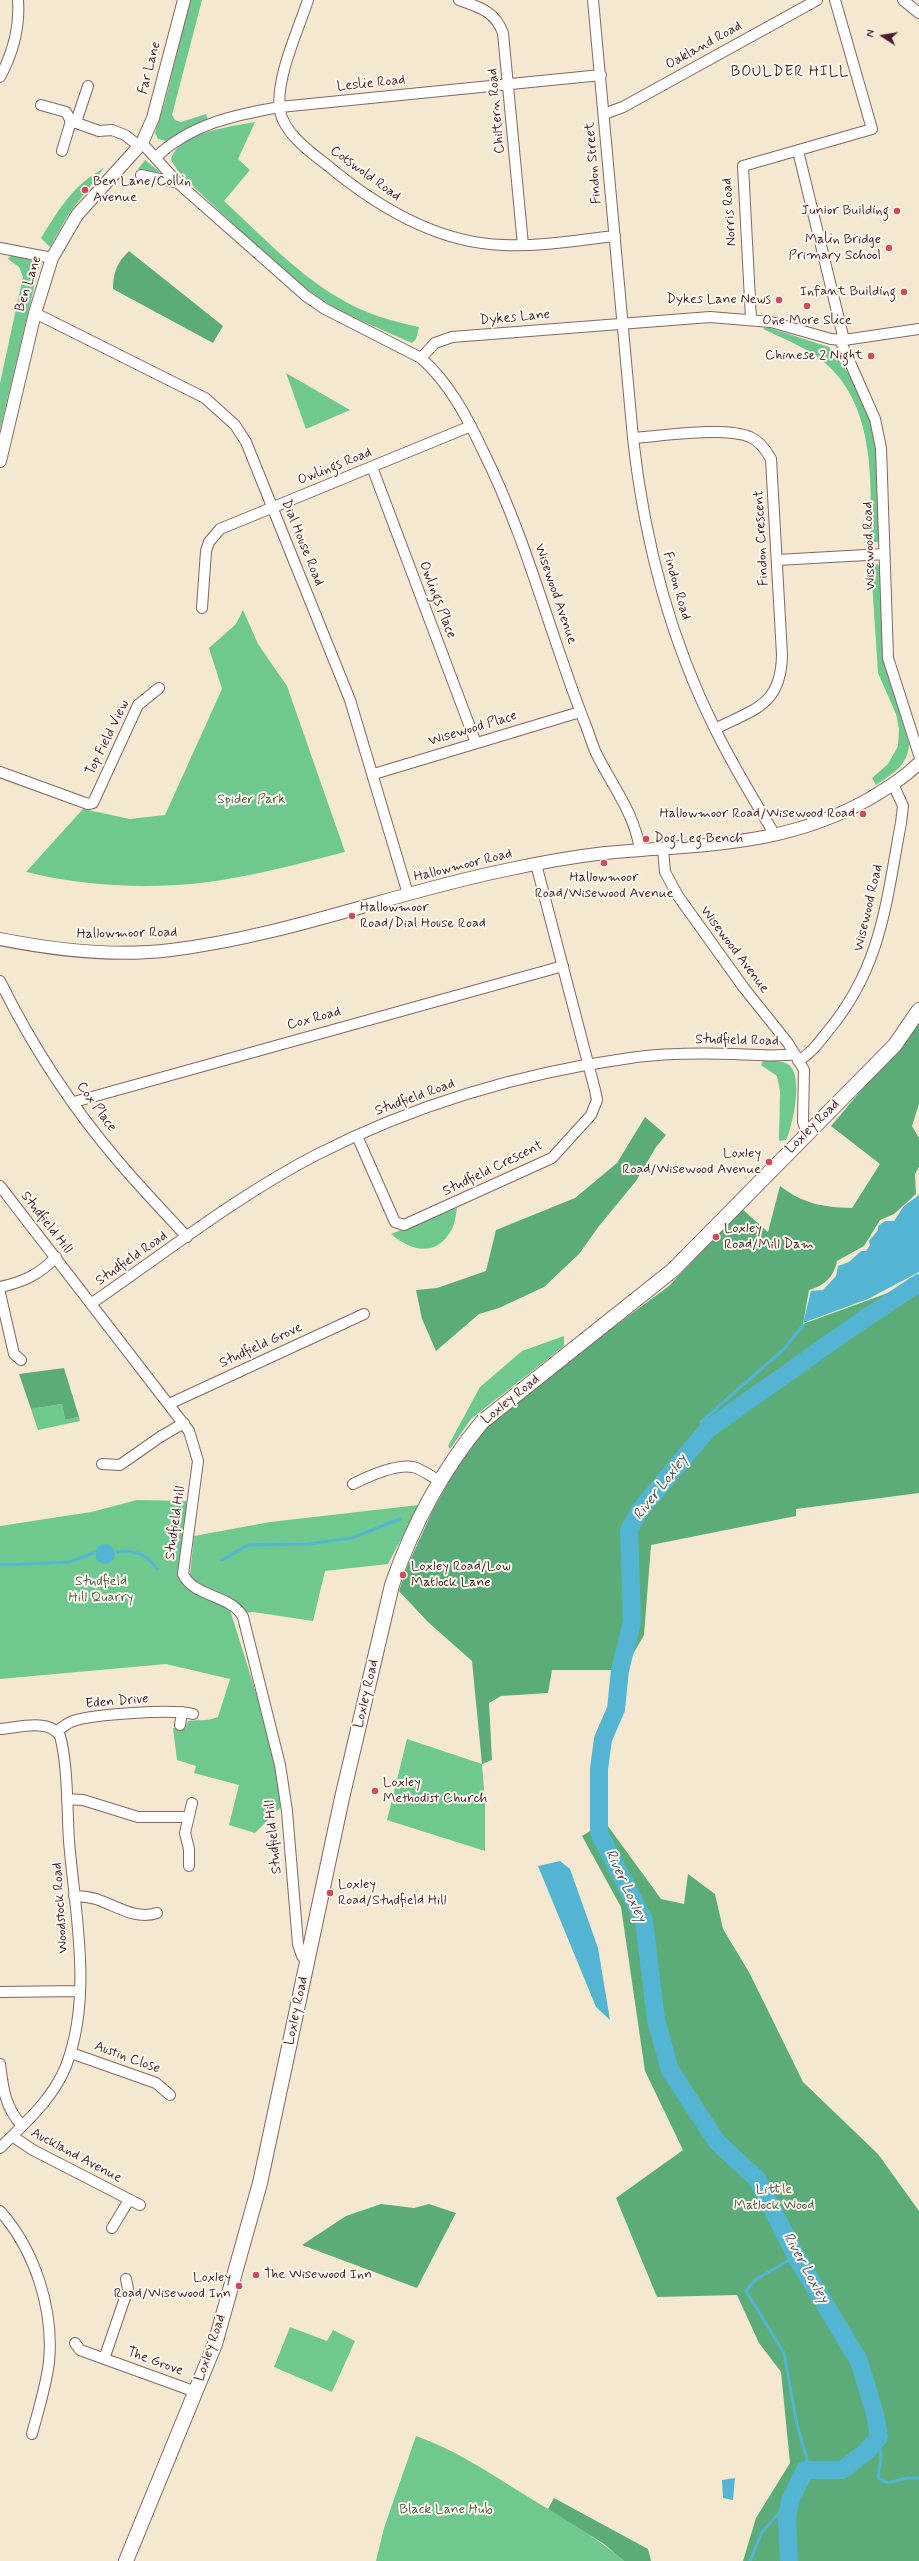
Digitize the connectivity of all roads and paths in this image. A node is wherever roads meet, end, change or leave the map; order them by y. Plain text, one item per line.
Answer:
1 (18, 0) edge
2 (184, 0) edge
3 (308, 0) edge
4 (459, 0) edge
5 (593, 0) edge
6 (817, 0) edge
7 (835, 0) edge
8 (903, 0) edge
9 (919, 13) edge
10 (601, 75) junction
11 (0, 77) edge
12 (508, 84) junction
13 (88, 86) dead end
14 (41, 105) dead end
15 (280, 108) junction
16 (604, 114) junction
17 (74, 122) junction
18 (140, 145) junction
19 (62, 151) dead end
20 (798, 151) junction
21 (156, 157) junction
22 (142, 174) dead end
23 (178, 183) junction
24 (615, 236) junction
25 (523, 246) junction
26 (0, 248) edge
27 (52, 258) junction
28 (34, 313) junction
29 (751, 319) junction
30 (622, 323) junction
31 (919, 329) edge
32 (842, 340) junction
33 (421, 358) junction
34 (471, 426) junction
35 (633, 438) junction
36 (0, 461) edge
37 (372, 467) junction
38 (273, 507) junction
39 (884, 554) junction
40 (777, 560) junction
41 (202, 608) dead end
42 (159, 688) dead end
43 (580, 712) junction
44 (715, 729) junction
45 (476, 743) junction
46 (919, 755) edge
47 (919, 763) edge
48 (0, 772) edge
49 (374, 774) junction
50 (893, 784) junction
51 (775, 835) junction
52 (663, 849) junction
53 (640, 850) junction
54 (536, 864) junction
55 (408, 894) junction
56 (0, 939) edge
57 (563, 966) junction
58 (0, 981) edge
59 (919, 1010) edge
60 (797, 1058) junction
61 (588, 1064) junction
62 (74, 1102) junction
63 (807, 1133) junction
64 (357, 1136) junction
65 (0, 1186) edge
66 (187, 1237) junction
67 (56, 1257) junction
68 (0, 1287) edge
69 (0, 1293) edge
70 (92, 1303) junction
71 (364, 1314) dead end
72 (20, 1360) dead end
73 (169, 1404) junction
74 (184, 1423) junction
75 (102, 1464) dead end
76 (441, 1482) junction
77 (353, 1484) dead end
78 (182, 1712) junction
79 (193, 1714) dead end
80 (180, 1725) dead end
81 (0, 1730) edge
82 (57, 1732) junction
83 (67, 1799) junction
84 (192, 1803) dead end
85 (188, 1817) junction
86 (189, 1866) dead end
87 (74, 1896) junction
88 (157, 1913) dead end
89 (308, 1961) junction
90 (79, 1991) junction
91 (0, 1992) edge
92 (71, 2052) junction
93 (0, 2064) edge
94 (170, 2095) dead end
95 (22, 2126) junction
96 (12, 2136) junction
97 (0, 2148) edge
98 (129, 2200) junction
99 (140, 2205) dead end
100 (0, 2211) edge
101 (112, 2228) dead end
102 (126, 2280) dead end
103 (75, 2343) dead end
104 (104, 2359) junction
105 (196, 2392) junction
106 (32, 2434) dead end
107 (126, 2561) edge

1 - 11 street
2 - 18 street, Far Lane
3 - 15 street, Cotswold Road
4 - 12 street, Chiltern Road
5 - 10 street, Findon Street
6 - 16 street, Oakland Road
7 - 20 street, Norris Road
8 - 9 street
10 - 12 street, Leslie Road
10 - 16 street, Findon Street
12 - 15 street, Leslie Road
12 - 25 street, Chiltern Road
13 - 17 street
14 - 17 street
15 - 21 street, Leslie Road
15 - 25 street, Cotswold Road
16 - 24 street, Findon Street
17 - 18 street
17 - 19 street
18 - 21 street
18 - 27 street, Ben Lane
20 - 29 street, Norris Road
20 - 32 street, Wisewood Road
21 - 23 street
22 - 23 street
23 - 33 street
24 - 25 street, Cotswold Road
24 - 30 street, Findon Street
26 - 27 street
27 - 28 street, Ben Lane
28 - 36 street, Ben Lane
28 - 38 street, Dial House Road
29 - 30 street, Dykes Lane
29 - 32 street, Dykes Lane
30 - 33 street, Dykes Lane
30 - 35 street, Findon Road
31 - 32 street, Dykes Lane
32 - 39 street, Wisewood Road
33 - 34 street, Wisewood Avenue
34 - 37 street, Owlings Road
34 - 43 street, Wisewood Avenue
35 - 40 street, Findon Crescent
35 - 44 street, Findon Road
37 - 38 street, Owlings Road
37 - 45 street, Owlings Place
38 - 41 street, Owlings Road
38 - 49 street, Dial House Road
39 - 40 street
39 - 46 street, Wisewood Road
40 - 44 street, Findon Crescent
42 - 48 street, Top Field View
43 - 45 street, Wisewood Place
43 - 53 street, Wisewood Avenue
44 - 51 street, Findon Road
45 - 49 street, Wisewood Place
47 - 50 street, Hallowmoor Road
49 - 55 street, Dial House Road
50 - 51 street, Hallowmoor Road
50 - 60 street, Wisewood Road
51 - 52 street, Hallowmoor Road
52 - 53 street, Hallowmoor Road
52 - 60 street, Wisewood Avenue
53 - 54 street, Hallowmoor Road
54 - 55 street, Hallowmoor Road
54 - 57 street, Studfield Crescent
55 - 56 street, Hallowmoor Road
57 - 61 street, Studfield Crescent
57 - 62 street, Cox Road
58 - 62 street, Cox Place
59 - 63 main road, Loxley Road
60 - 61 street, Studfield Road
60 - 63 street
61 - 64 street, Studfield Road
61 - 64 street, Studfield Crescent
62 - 66 street, Cox Place
63 - 76 main road, Loxley Road
64 - 66 street, Studfield Road
65 - 67 street, Studfield Hill
66 - 70 street, Studfield Road
67 - 68 street
67 - 70 street, Studfield Hill
69 - 72 street
70 - 73 street, Studfield Hill
71 - 73 street, Studfield Grove
73 - 74 street, Studfield Hill
74 - 75 street
74 - 89 street, Studfield Hill
76 - 77 street
76 - 89 main road, Loxley Road
78 - 79 street, Eden Drive
78 - 80 street
78 - 82 street, Eden Drive
81 - 82 street
82 - 83 street, Woodstock Road
83 - 85 street
83 - 87 street, Woodstock Road
84 - 85 street
85 - 86 street
87 - 88 street
87 - 90 street, Woodstock Road
89 - 105 main road, Loxley Road
90 - 91 street
90 - 92 street, Woodstock Road
92 - 94 street, Austin Close
92 - 95 street, Woodstock Road
93 - 95 street
95 - 96 street, Woodstock Road
96 - 97 street, Woodstock Road
96 - 98 street, Auckland Avenue
98 - 99 street, Auckland Avenue
98 - 101 street, Auckland Avenue
100 - 106 street
102 - 104 street, The Grove
103 - 104 street, The Grove
104 - 105 street, The Grove
105 - 107 main road, Loxley Road

